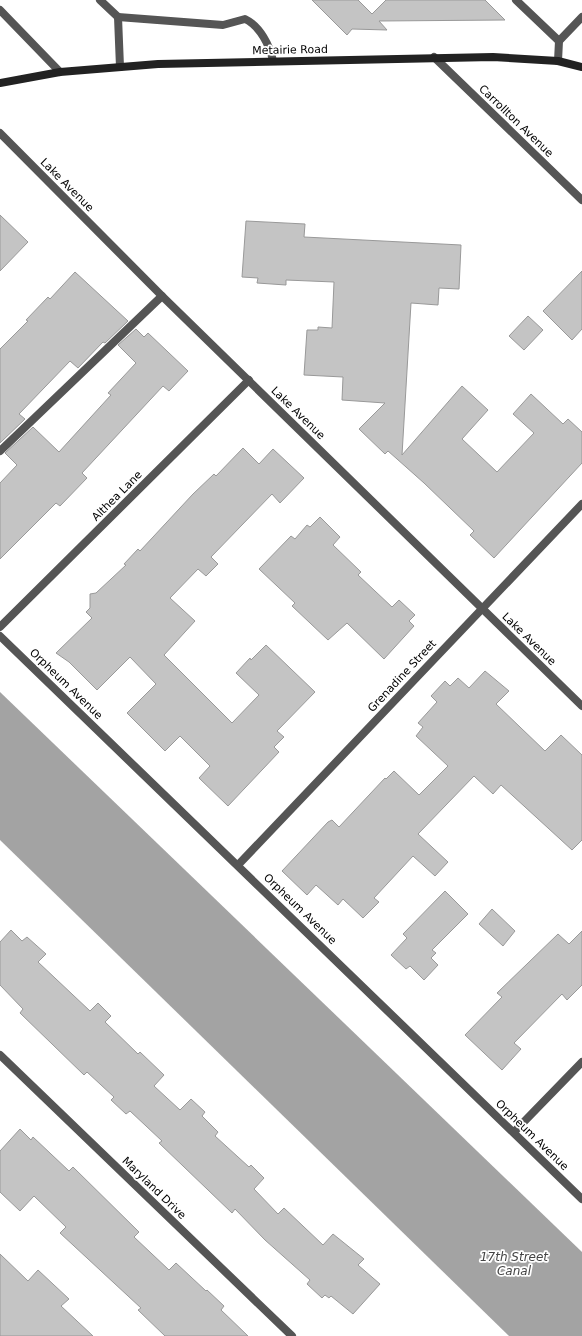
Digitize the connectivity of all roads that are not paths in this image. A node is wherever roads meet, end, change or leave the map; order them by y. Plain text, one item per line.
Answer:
1 (100, 0) edge
2 (516, 0) edge
3 (0, 10) edge
4 (118, 17) junction
5 (582, 18) edge
6 (3, 19) edge
7 (559, 41) junction
8 (434, 57) junction
9 (273, 61) junction
10 (558, 61) junction
11 (582, 66) edge
12 (120, 67) junction
13 (60, 72) junction
14 (0, 83) edge
15 (0, 133) edge
16 (582, 200) edge
17 (162, 296) junction
18 (249, 380) junction
19 (0, 451) edge
20 (582, 504) edge
21 (482, 608) junction
22 (0, 627) edge
23 (0, 636) edge
24 (582, 706) edge
25 (238, 865) junction
26 (0, 1055) edge
27 (582, 1062) edge
28 (514, 1132) junction
29 (582, 1199) edge
30 (292, 1336) edge

1 - 4 street
2 - 7 street
3 - 6 street
4 - 9 street
4 - 12 street
5 - 7 street
6 - 13 street
7 - 10 street
8 - 9 main road, Metairie Road
8 - 10 main road, Metairie Road
8 - 16 street, Carrollton Avenue
9 - 12 main road, Metairie Road
10 - 11 main road, Metairie Road
12 - 13 main road, Metairie Road
13 - 14 main road, Metairie Road
15 - 17 street, Lake Avenue
17 - 18 street, Lake Avenue
17 - 19 street
18 - 21 street, Lake Avenue
18 - 22 street, Althea Lane
20 - 21 street, Grenadine Street
21 - 24 street, Lake Avenue
21 - 25 street, Grenadine Street
23 - 25 street, Orpheum Avenue
25 - 28 street, Orpheum Avenue
26 - 30 street, Maryland Drive
27 - 28 street
28 - 29 street, Orpheum Avenue

